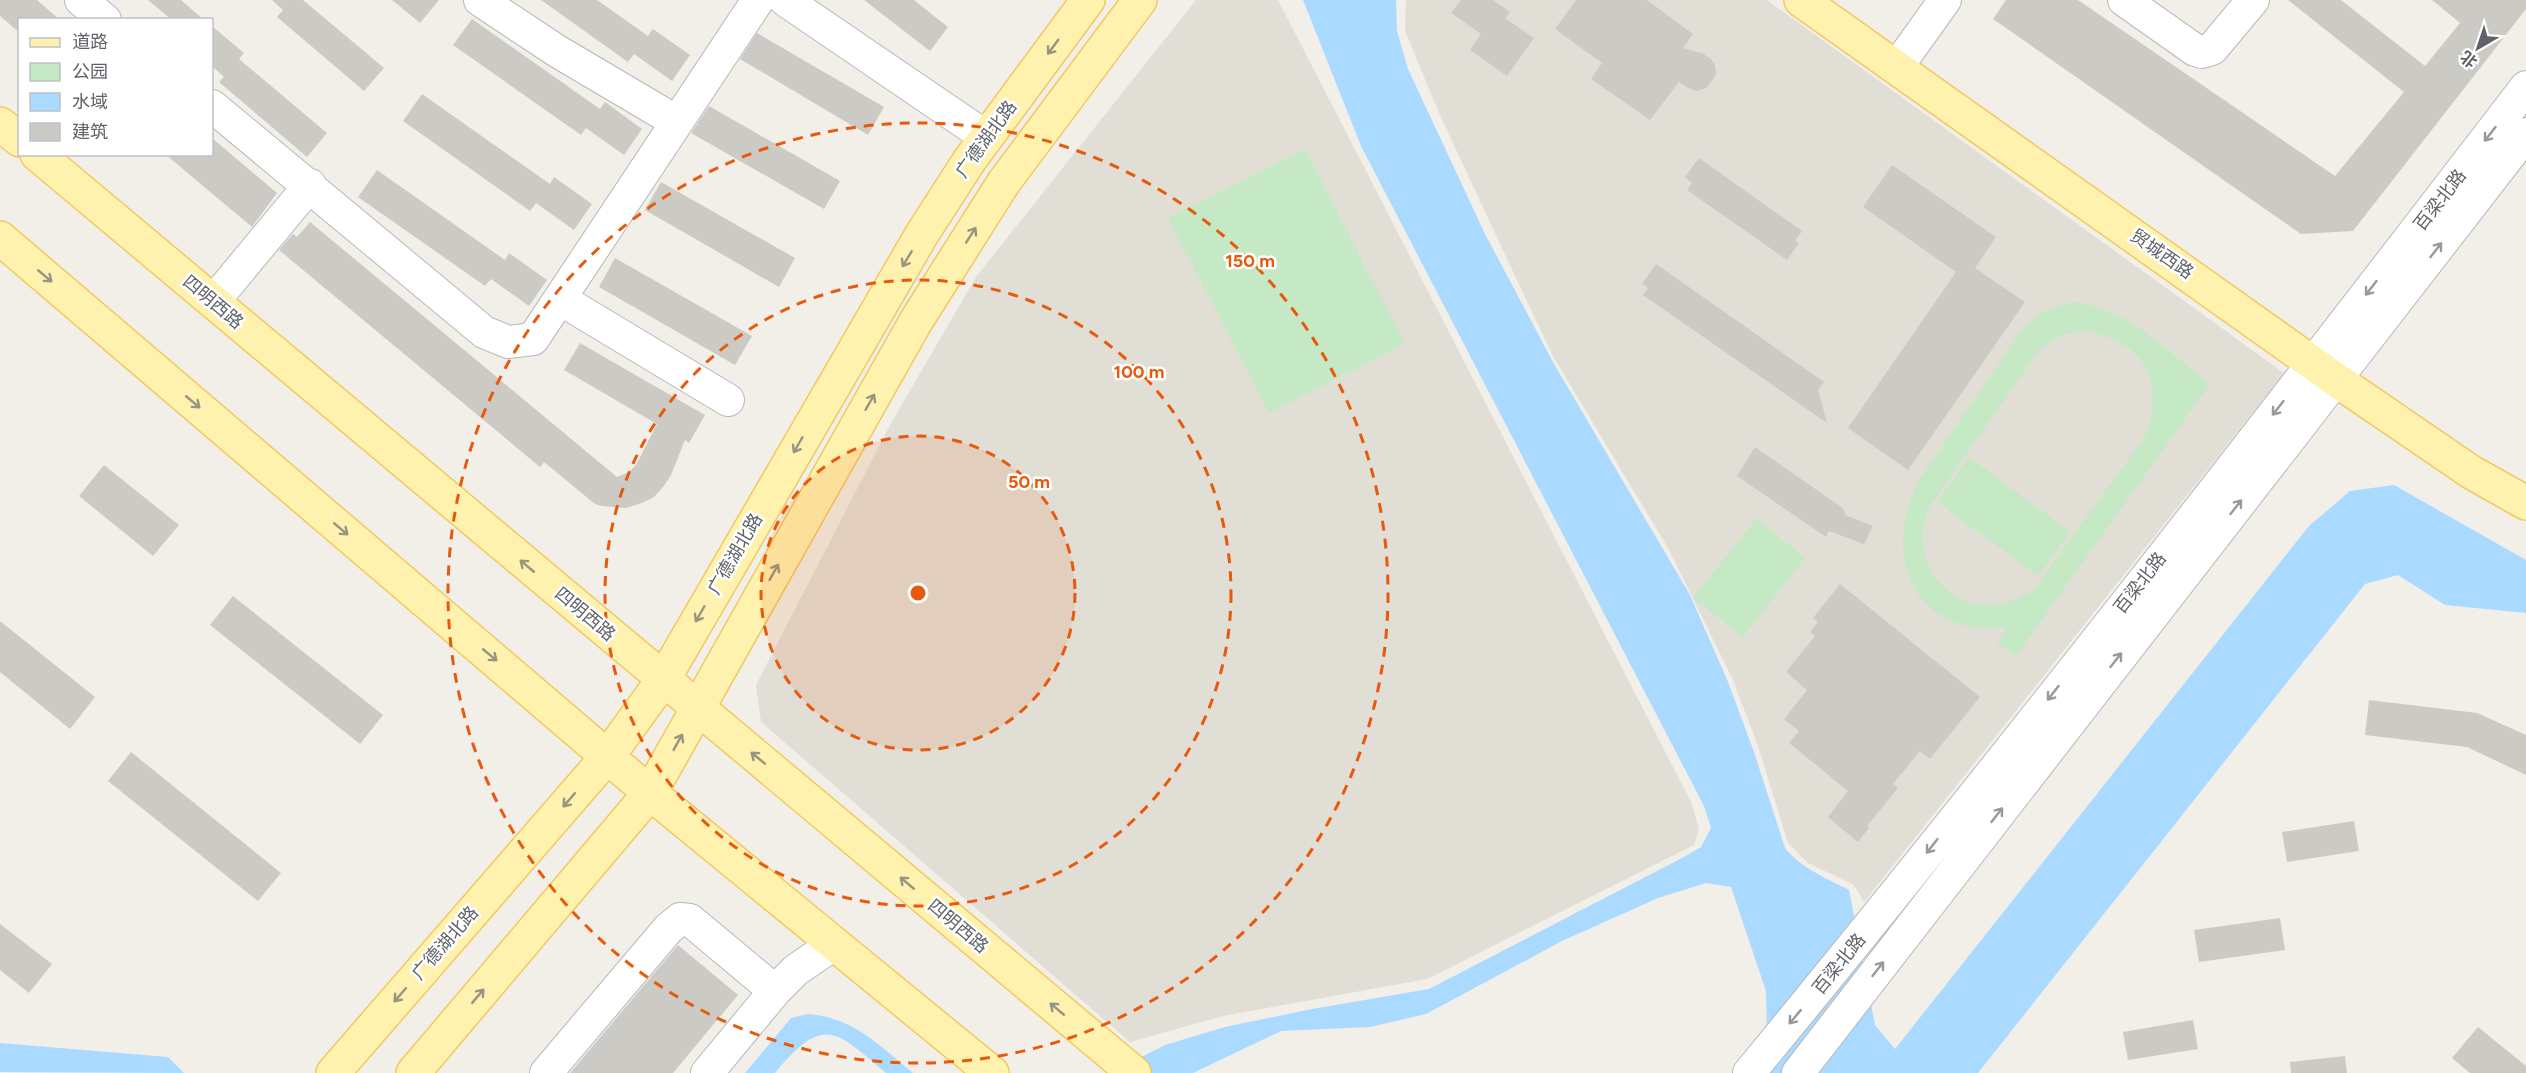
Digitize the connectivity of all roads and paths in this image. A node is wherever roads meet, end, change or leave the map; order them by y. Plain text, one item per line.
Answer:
1 (81, 0) edge
2 (480, 0) edge
3 (758, 0) edge
4 (784, 0) edge
5 (1088, 0) edge
6 (1140, 0) edge
7 (1801, 0) edge
8 (1944, 0) edge
9 (2124, 0) edge
10 (2253, 0) edge
11 (103, 18) edge
12 (1897, 68) junction
13 (2526, 87) edge
14 (213, 107) edge
15 (677, 122) junction
16 (0, 124) edge
17 (2526, 134) edge
18 (987, 137) junction
19 (18, 138) edge
20 (39, 156) edge
21 (310, 185) junction
22 (0, 238) edge
23 (560, 298) junction
24 (213, 302) junction
25 (2325, 370) junction
26 (728, 400) dead end
27 (2526, 503) edge
28 (663, 680) junction
29 (697, 708) junction
30 (608, 756) junction
31 (650, 793) junction
32 (834, 944) junction
33 (775, 991) junction
34 (333, 1073) edge
35 (413, 1073) edge
36 (546, 1073) edge
37 (707, 1073) edge
38 (992, 1073) edge
39 (1134, 1073) edge
40 (1749, 1073) edge
41 (1798, 1073) edge

1 - 11 street
2 - 15 street
3 - 15 street
4 - 18 street
5 -> 18 main road, 广德湖北路
29 -> 6 main road
7 - 12 main road, 贸城西路
8 - 12 street
9 - 10 street
12 - 25 main road, 贸城西路
13 -> 25 street, 百梁北路
14 - 21 street
15 - 23 street
16 - 19 main road
25 -> 17 street, 百梁北路
18 -> 28 main road, 广德湖北路
20 - 24 main road, 四明西路
21 - 23 street
21 - 24 street
22 -> 30 main road
23 - 26 street
28 -> 24 main road, 四明西路
25 - 27 main road, 贸城西路
25 -> 40 street, 百梁北路
41 -> 25 street, 百梁北路
28 - 29 main road, 四明西路
28 - 30 main road, 广德湖北路
31 -> 29 main road
39 -> 29 main road, 四明西路
30 - 31 main road
30 -> 34 main road, 广德湖北路
31 - 32 main road
35 -> 31 main road
32 - 33 street
32 - 38 main road
33 - 36 street
33 - 37 street

